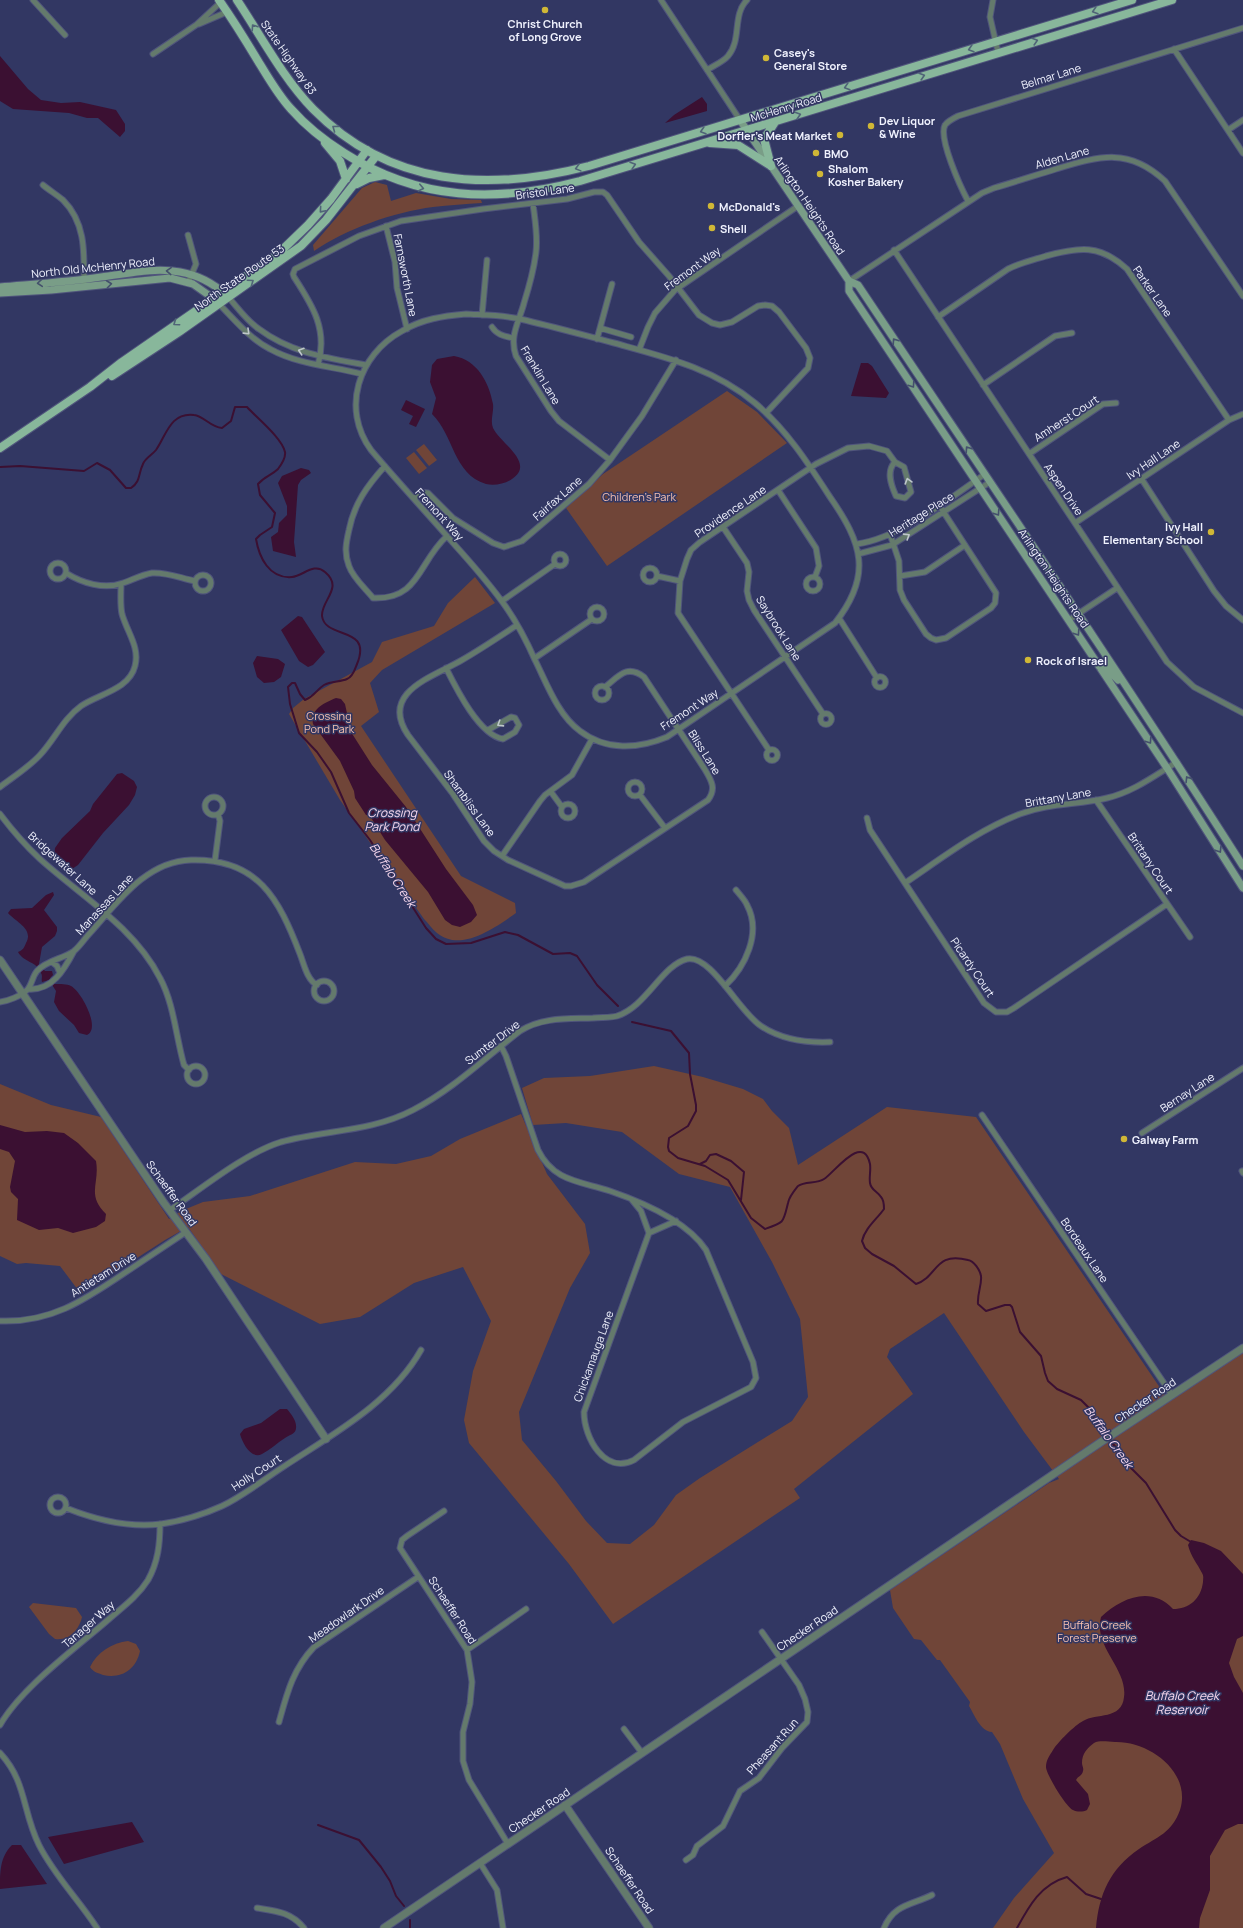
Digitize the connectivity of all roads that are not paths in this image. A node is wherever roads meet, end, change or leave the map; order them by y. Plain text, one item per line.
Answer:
1 (33, 0) edge
2 (237, 0) edge
3 (661, 0) edge
4 (747, 0) edge
5 (993, 0) edge
6 (1132, 0) edge
7 (1172, 0) edge
8 (220, 1) edge
9 (227, 12) junction
10 (196, 25) junction
11 (1243, 28) edge
12 (65, 35) dead end
13 (995, 42) junction
14 (1174, 49) junction
15 (998, 52) junction
16 (153, 54) dead end
17 (707, 70) junction
18 (740, 120) junction
19 (1243, 120) edge
20 (776, 122) junction
21 (1228, 130) junction
22 (747, 131) junction
23 (321, 138) junction
24 (704, 143) junction
25 (367, 150) junction
26 (1243, 153) edge
27 (376, 156) junction
28 (358, 162) junction
29 (771, 166) junction
30 (369, 168) junction
31 (384, 175) junction
32 (346, 179) junction
33 (43, 185) dead end
34 (355, 185) junction
35 (968, 201) junction
36 (533, 204) junction
37 (798, 206) junction
38 (386, 226) junction
39 (188, 235) dead end
40 (894, 250) junction
41 (486, 260) dead end
42 (192, 276) junction
43 (84, 279) junction
44 (849, 281) junction
45 (188, 283) junction
46 (612, 284) dead end
47 (0, 287) edge
48 (84, 287) junction
49 (678, 288) junction
50 (222, 291) junction
51 (0, 293) edge
52 (1243, 296) edge
53 (213, 298) junction
54 (229, 298) junction
55 (219, 304) junction
56 (482, 315) junction
57 (519, 318) junction
58 (938, 318) junction
59 (492, 327) dead end
60 (406, 328) junction
61 (600, 328) junction
62 (1072, 333) dead end
63 (631, 337) dead end
64 (513, 338) junction
65 (597, 339) junction
66 (277, 341) junction
67 (270, 349) junction
68 (639, 350) junction
69 (320, 357) junction
70 (676, 360) junction
71 (318, 365) junction
72 (366, 365) junction
73 (362, 374) junction
74 (983, 385) junction
75 (90, 388) junction
76 (1116, 402) dead end
77 (766, 413) junction
78 (1243, 414) edge
79 (1229, 420) junction
80 (0, 448) edge
81 (1029, 454) junction
82 (610, 460) junction
83 (895, 462) junction
84 (385, 466) junction
85 (811, 468) junction
86 (985, 474) junction
87 (1141, 478) junction
88 (975, 480) junction
89 (990, 482) junction
90 (980, 488) junction
91 (778, 490) junction
92 (414, 498) junction
93 (939, 505) junction
94 (944, 512) junction
95 (1075, 523) junction
96 (723, 527) junction
97 (890, 534) junction
98 (447, 536) junction
99 (856, 544) junction
100 (892, 545) junction
101 (965, 545) junction
102 (858, 554) junction
103 (555, 564) dead end
104 (66, 574) dead end
105 (657, 576) dead end
106 (900, 576) junction
107 (815, 577) dead end
108 (195, 581) dead end
109 (680, 582) junction
110 (121, 584) junction
111 (1117, 588) junction
112 (502, 601) junction
113 (1078, 614) junction
114 (839, 618) junction
115 (592, 619) dead end
116 (1069, 620) junction
117 (1243, 620) edge
118 (517, 625) junction
119 (785, 657) junction
120 (534, 658) junction
121 (1099, 666) junction
122 (446, 668) junction
123 (877, 678) dead end
124 (605, 686) dead end
125 (1130, 691) junction
126 (731, 693) junction
127 (1243, 713) edge
128 (823, 714) dead end
129 (678, 729) junction
130 (488, 730) junction
131 (592, 739) junction
132 (769, 750) dead end
133 (1177, 762) junction
134 (1167, 768) junction
135 (0, 787) edge
136 (713, 787) joint
137 (551, 792) junction
138 (640, 795) dead end
139 (1096, 800) junction
140 (562, 807) dead end
141 (0, 814) edge
142 (218, 814) dead end
143 (867, 818) dead end
144 (665, 828) junction
145 (502, 856) junction
146 (215, 860) junction
147 (1243, 866) edge
148 (905, 883) junction
149 (1243, 888) edge
150 (736, 890) dead end
151 (1167, 904) junction
152 (106, 915) junction
153 (1190, 937) dead end
154 (74, 951) junction
155 (0, 960) edge
156 (52, 962) junction
157 (60, 973) junction
158 (317, 986) dead end
159 (725, 986) junction
160 (25, 991) junction
161 (0, 1002) edge
162 (830, 1042) dead end
163 (501, 1046) junction
164 (1243, 1068) edge
165 (189, 1070) dead end
166 (982, 1116) dead end
167 (1142, 1133) dead end
168 (632, 1200) junction
169 (170, 1210) junction
170 (676, 1221) junction
171 (186, 1232) junction
172 (649, 1233) junction
173 (0, 1321) edge
174 (1243, 1348) edge
175 (421, 1350) dead end
176 (1172, 1395) junction
177 (326, 1439) junction
178 (66, 1508) dead end
179 (444, 1511) dead end
180 (160, 1524) junction
181 (418, 1576) junction
182 (526, 1609) dead end
183 (762, 1632) dead end
184 (467, 1650) junction
185 (781, 1659) junction
186 (279, 1722) dead end
187 (0, 1724) edge
188 (624, 1729) dead end
189 (0, 1753) edge
190 (642, 1753) junction
191 (565, 1805) junction
192 (508, 1844) junction
193 (686, 1860) dead end
194 (480, 1863) junction
195 (932, 1894) dead end
196 (257, 1908) dead end
197 (97, 1928) edge
198 (304, 1928) edge
199 (384, 1928) edge
200 (504, 1928) edge
201 (649, 1928) edge
202 (884, 1928) edge

1 - 12 street
25 -> 2 main road, State Highway 83
3 - 17 street
4 - 17 street
5 - 13 street
6 -> 13 main road, McHenry Road
15 -> 7 main road, McHenry Road
8 - 9 main road
8 - 10 street
9 - 10 street
9 - 23 main road
10 - 16 street
11 - 14 street, Belmar Lane
13 - 15 street
13 -> 18 main road, McHenry Road
14 - 21 street
14 - 35 street, Belmar Lane
20 -> 15 main road, McHenry Road
17 - 18 street
18 - 22 main road, Arlington Heights Road
18 -> 27 main road, McHenry Road
19 - 21 street
20 - 22 main road, McHenry Road
20 - 29 main road
21 - 26 street
22 - 24 main road, McHenry Road
22 - 29 main road, Arlington Heights Road
23 - 28 main road
23 - 32 main road
24 - 29 main road
31 -> 24 main road, McHenry Road
25 - 27 main road, McHenry Road
25 - 28 main road, North State Route 53
27 - 30 main road, North State Route 53
28 - 30 main road, McHenry Road
28 - 32 main road, North State Route 53
29 - 37 main road, Arlington Heights Road
30 - 31 main road, McHenry Road
30 - 34 main road, North State Route 53
31 - 34 main road
32 -> 50 main road, North State Route 53
33 - 43 street
54 -> 34 main road, North State Route 53
35 - 40 street, Alden Lane
35 - 52 street, Alden Lane
36 - 38 street, Bristol Lane
36 - 49 street, Bristol Lane
36 - 57 street, Franklin Lane
37 - 44 main road, Arlington Heights Road
37 - 49 street, Fremont Way
38 - 60 street, Farnsworth Lane
38 - 69 street, Bristol Lane
39 - 42 street
40 - 44 street, Alden Lane
40 - 58 street, Aspen Drive
41 - 56 street
42 -> 43 main road, North Old McHenry Road
42 - 45 street
42 - 50 main road, North Old McHenry Road
43 -> 47 main road, North Old McHenry Road
43 - 48 street
86 -> 44 main road, Arlington Heights Road
44 -> 88 main road, Arlington Heights Road
48 -> 45 main road, North Old McHenry Road
45 - 53 main road, North Old McHenry Road
46 - 61 street
48 - 51 main road, North Old McHenry Road
49 - 68 street, Fremont Way
49 - 77 street, Bristol Lane
50 - 53 main road, North State Route 53
50 - 54 main road, North Old McHenry Road
53 - 55 main road, North Old McHenry Road
53 -> 75 main road, North State Route 53
54 - 55 main road, North State Route 53
54 - 66 street
55 -> 67 street
55 - 75 main road, North State Route 53
56 - 57 street, Fremont Way
56 - 60 street, Fremont Way
57 - 64 street, Franklin Lane
57 - 65 street, Fremont Way
58 - 74 street, Aspen Drive
58 - 79 street, Parker Lane
59 - 64 street
60 - 72 street, Fremont Way
61 - 63 street
61 - 65 street
62 - 74 street
64 - 82 street, Franklin Lane
65 - 68 street, Fremont Way
66 - 67 street
69 -> 66 street
67 - 71 street
68 - 70 street, Fremont Way
69 - 71 street
69 - 72 street
70 - 77 street, Fremont Way
70 - 82 street, Fairfax Lane
71 - 73 street
72 - 73 street, Fremont Way
73 - 84 street, Fremont Way
74 - 81 street, Aspen Drive
75 - 80 main road, North State Route 53
76 - 81 street, Amherst Court
77 - 85 street, Fremont Way
78 - 79 street, Ivy Hall Lane
79 - 87 street, Ivy Hall Lane
81 - 95 street, Aspen Drive
82 - 92 street, Fairfax Lane
83 -> 83 street, Providence Lane
83 - 85 street, Providence Lane
84 - 92 street, Fremont Way
84 - 98 street
85 - 91 street, Providence Lane
85 - 99 street, Fremont Way
86 - 88 street, Heritage Place
86 - 89 main road, Arlington Heights Road
87 - 95 street, Ivy Hall Lane
87 - 117 street
88 - 90 main road, Arlington Heights Road
88 - 93 street, Heritage Place
89 - 90 street, Heritage Place
89 - 113 main road, Arlington Heights Road
90 - 94 street, Heritage Place
90 -> 116 main road, Arlington Heights Road
91 - 96 street, Providence Lane
91 - 107 street
92 - 98 street, Fremont Way
93 - 94 street
93 - 97 street, Heritage Place
100 -> 94 street, Heritage Place
94 - 101 street
95 - 111 street, Aspen Drive
96 - 109 street, Providence Lane
96 - 119 street, Saybrook Lane
97 - 99 street, Heritage Place
97 - 100 street
98 - 112 street, Fremont Way
99 - 102 street, Fremont Way
100 - 102 street, Heritage Place
100 - 106 street
101 - 106 street
101 - 106 street
102 - 114 street, Fremont Way
103 - 112 street
104 - 110 street
105 - 109 street
108 - 110 street
109 - 126 street, Providence Lane
110 - 135 street
111 - 113 street
111 - 127 street, Aspen Drive
112 - 118 street, Fremont Way
113 - 116 street
113 - 125 main road, Arlington Heights Road
114 - 119 street, Fremont Way
114 - 123 street
115 - 120 street
116 -> 121 main road, Arlington Heights Road
118 - 120 street, Fremont Way
118 - 122 street, Shambliss Lane
119 - 126 street, Fremont Way
119 - 128 street, Saybrook Lane
120 - 131 street, Fremont Way
121 - 125 main road
121 -> 134 main road, Arlington Heights Road
122 - 130 street
122 - 145 street, Shambliss Lane
124 - 129 street, Bliss Lane
125 - 133 main road, Arlington Heights Road
126 - 129 street, Fremont Way
126 - 132 street, Providence Lane
129 - 131 street, Fremont Way
129 - 136 street, Bliss Lane
130 -> 130 street
131 - 137 street
133 - 134 street, Brittany Lane
147 -> 133 main road, Arlington Heights Road
134 - 139 street, Brittany Lane
134 -> 149 main road, Arlington Heights Road
136 - 144 street, Shambliss Lane
137 - 140 street
137 - 145 street
138 - 144 street
139 - 148 street, Brittany Lane
139 - 151 street, Brittany Court
141 - 152 street, Bridgewater Lane
142 - 146 street
143 - 148 street, Picardy Court
144 - 145 street, Shambliss Lane
146 - 152 street, Manassas Lane
146 - 158 street, Manassas Lane
148 - 151 street, Picardy Court
150 - 159 street
151 - 153 street, Brittany Court
152 - 154 street, Manassas Lane
152 - 165 street, Bridgewater Lane
154 - 156 street, Manassas Lane
154 - 157 street
155 - 160 street, Schaeffer Road
156 - 157 street
156 - 160 street, Manassas Lane
157 - 160 street
159 - 162 street, Sumter Drive
159 - 163 street, Sumter Drive
160 - 161 street
160 - 169 street, Schaeffer Road
163 - 168 street, Chickamauga Lane
163 - 169 street, Sumter Drive
164 - 167 street, Bernay Lane
166 - 176 street, Bordeaux Lane
168 - 170 street, Chickamauga Lane
168 - 172 street
169 - 171 street, Schaeffer Road
170 - 172 street
170 - 172 street, Chickamauga Lane
171 - 173 street, Antietam Drive
171 - 177 street, Schaeffer Road
174 - 176 street, Checker Road
175 - 177 street, Holly Court
176 - 185 street, Checker Road
177 - 180 street, Holly Court
178 - 180 street, Holly Court
179 - 181 street, Schaeffer Road
180 - 187 street, Tanager Way
181 - 184 street, Schaeffer Road
181 - 186 street, Meadowlark Drive
182 - 184 street
183 - 185 street, Pheasant Run
184 - 192 street, Schaeffer Road
185 - 190 street, Checker Road
185 - 193 street, Pheasant Run
188 - 190 street
189 - 197 street
190 - 191 street, Checker Road
191 - 192 street, Checker Road
191 - 201 street, Schaeffer Road
192 - 194 street, Checker Road
194 - 199 street, Checker Road
194 - 200 street
195 - 202 street
196 - 198 street

